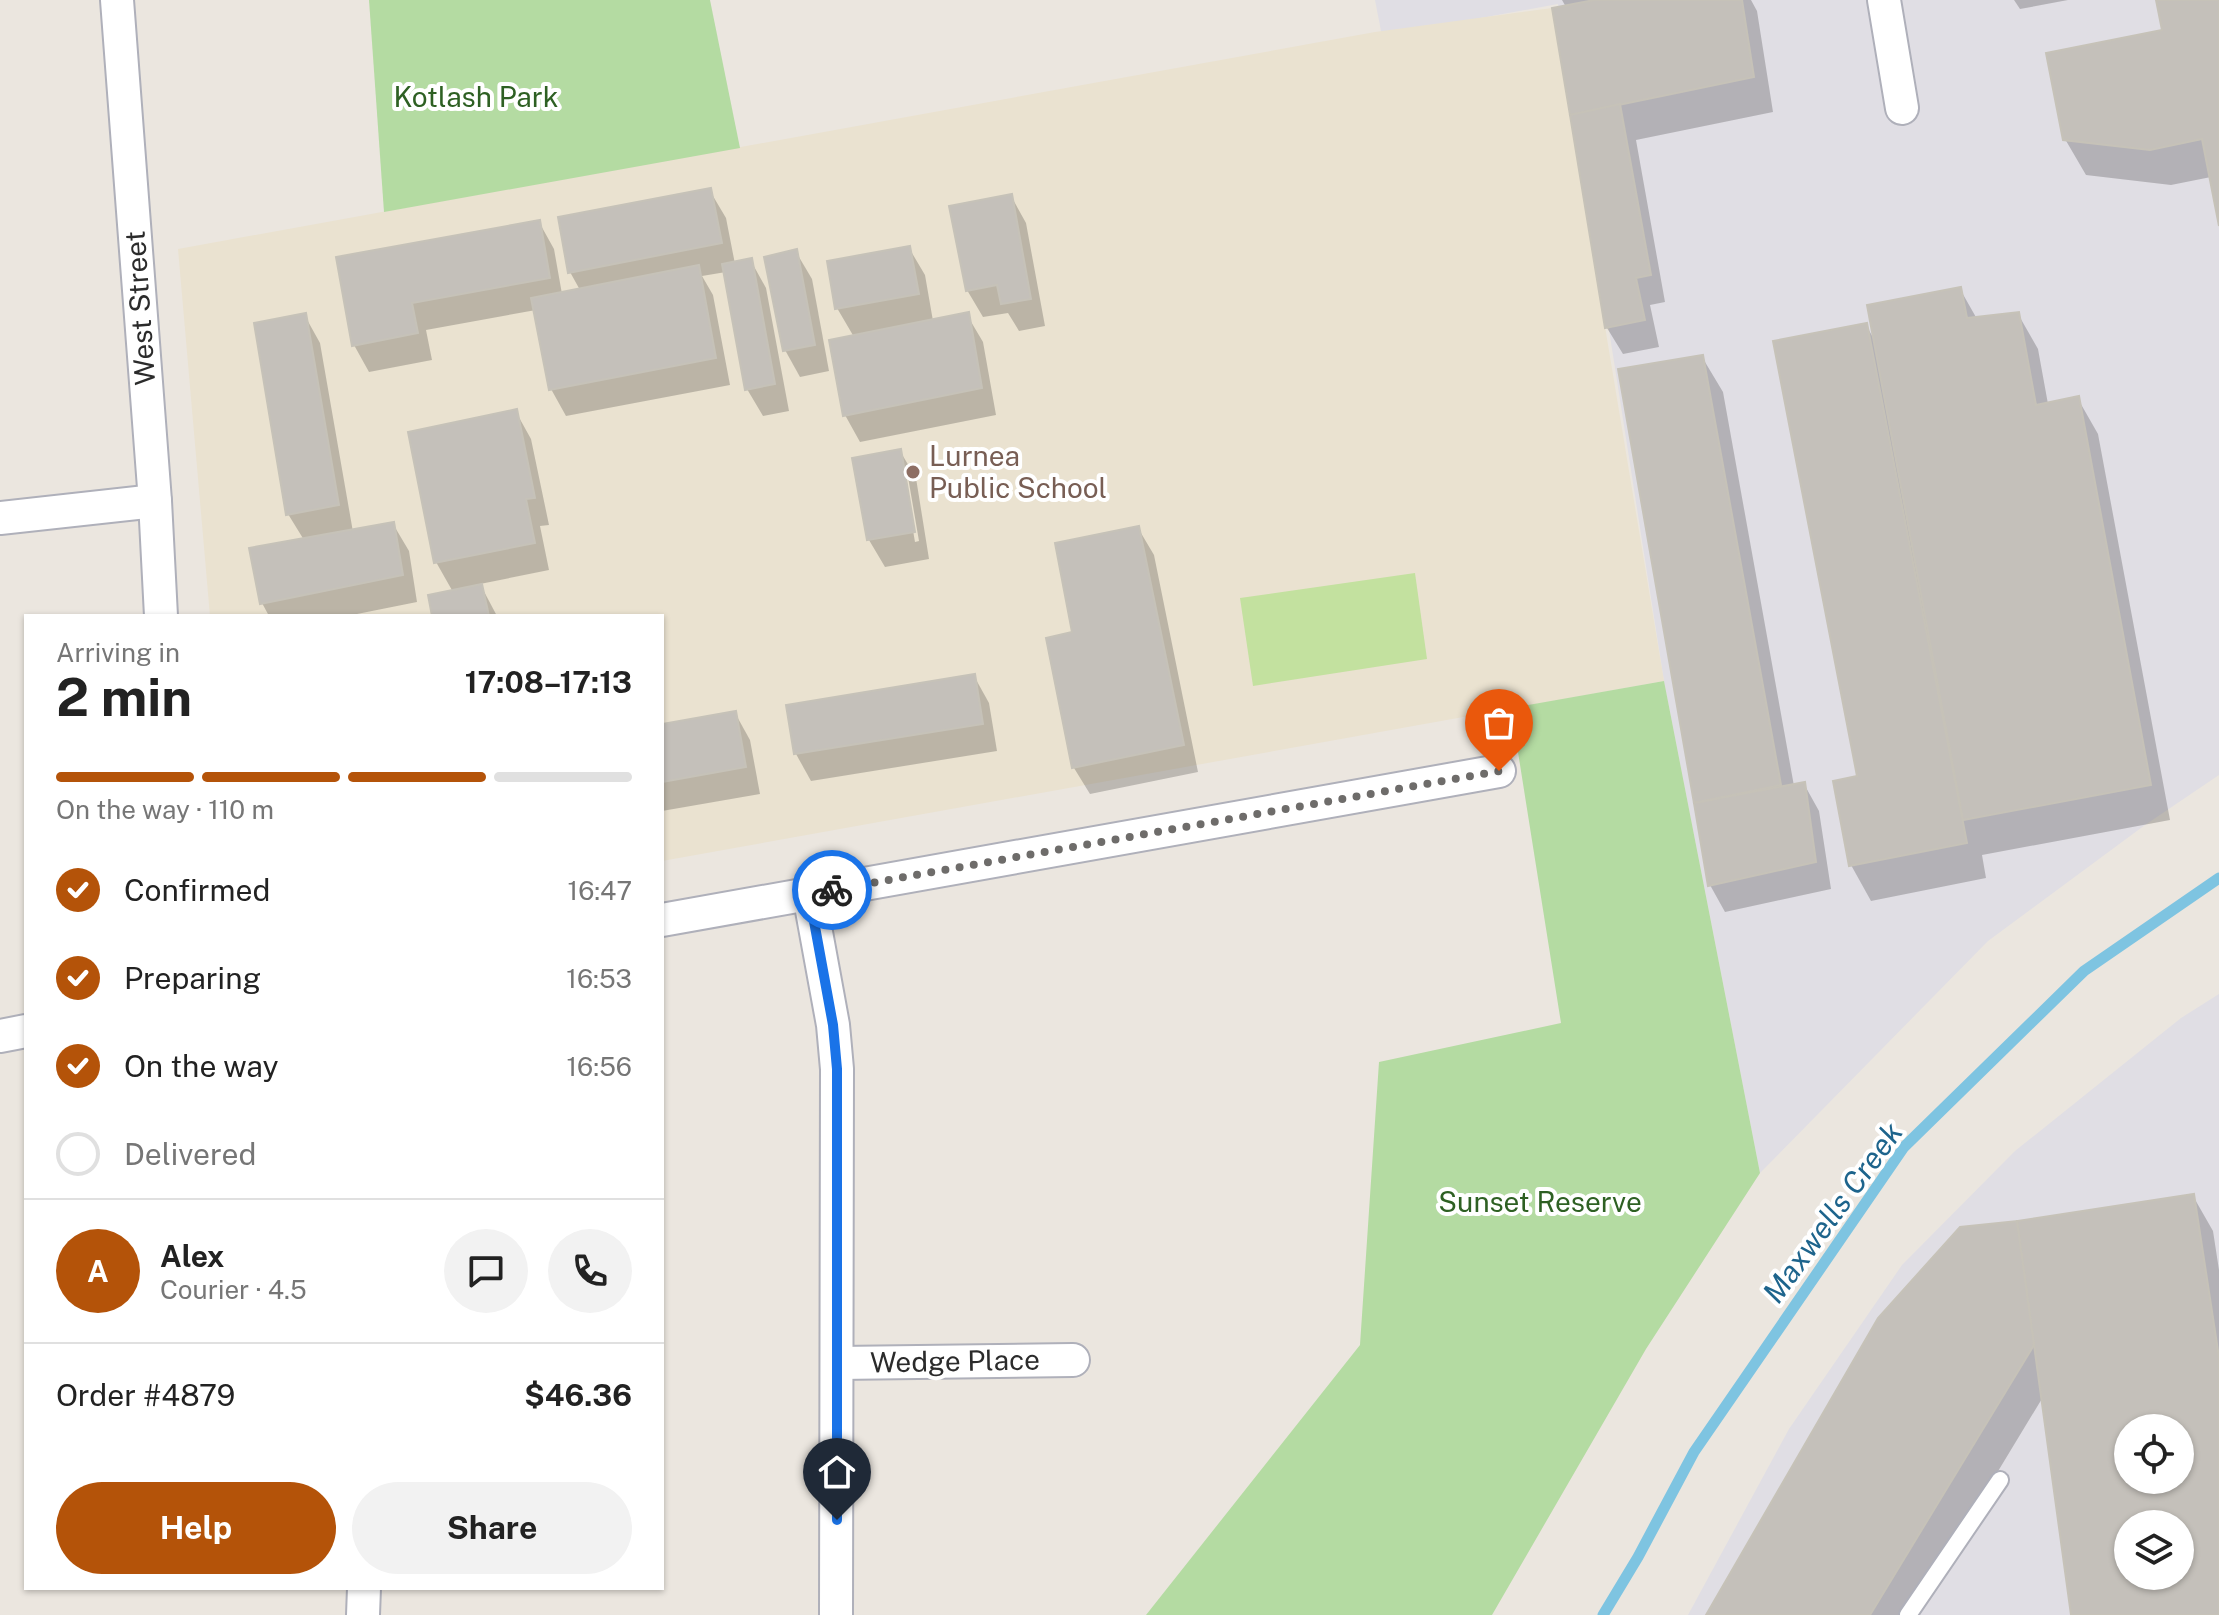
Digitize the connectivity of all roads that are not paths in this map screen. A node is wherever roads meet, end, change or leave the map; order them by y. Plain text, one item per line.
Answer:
1 (117, 0) edge
2 (1884, 0) edge
3 (1902, 108) dead end
4 (155, 501) junction
5 (0, 518) edge
6 (161, 614) edge
7 (1499, 771) dead end
8 (809, 894) junction
9 (664, 920) edge
10 (24, 1031) edge
11 (0, 1036) edge
12 (1073, 1360) dead end
13 (838, 1363) junction
14 (2000, 1480) dead end
15 (364, 1590) edge
16 (363, 1615) edge
17 (836, 1615) edge
18 (1908, 1615) edge

1 - 4 street, West Street
2 - 3 street
4 - 5 street
4 - 6 street, West Street
7 - 8 street
8 - 9 street
8 - 13 street
10 - 11 street
12 - 13 street, Wedge Place
13 - 17 street
14 - 18 lane
15 - 16 street

